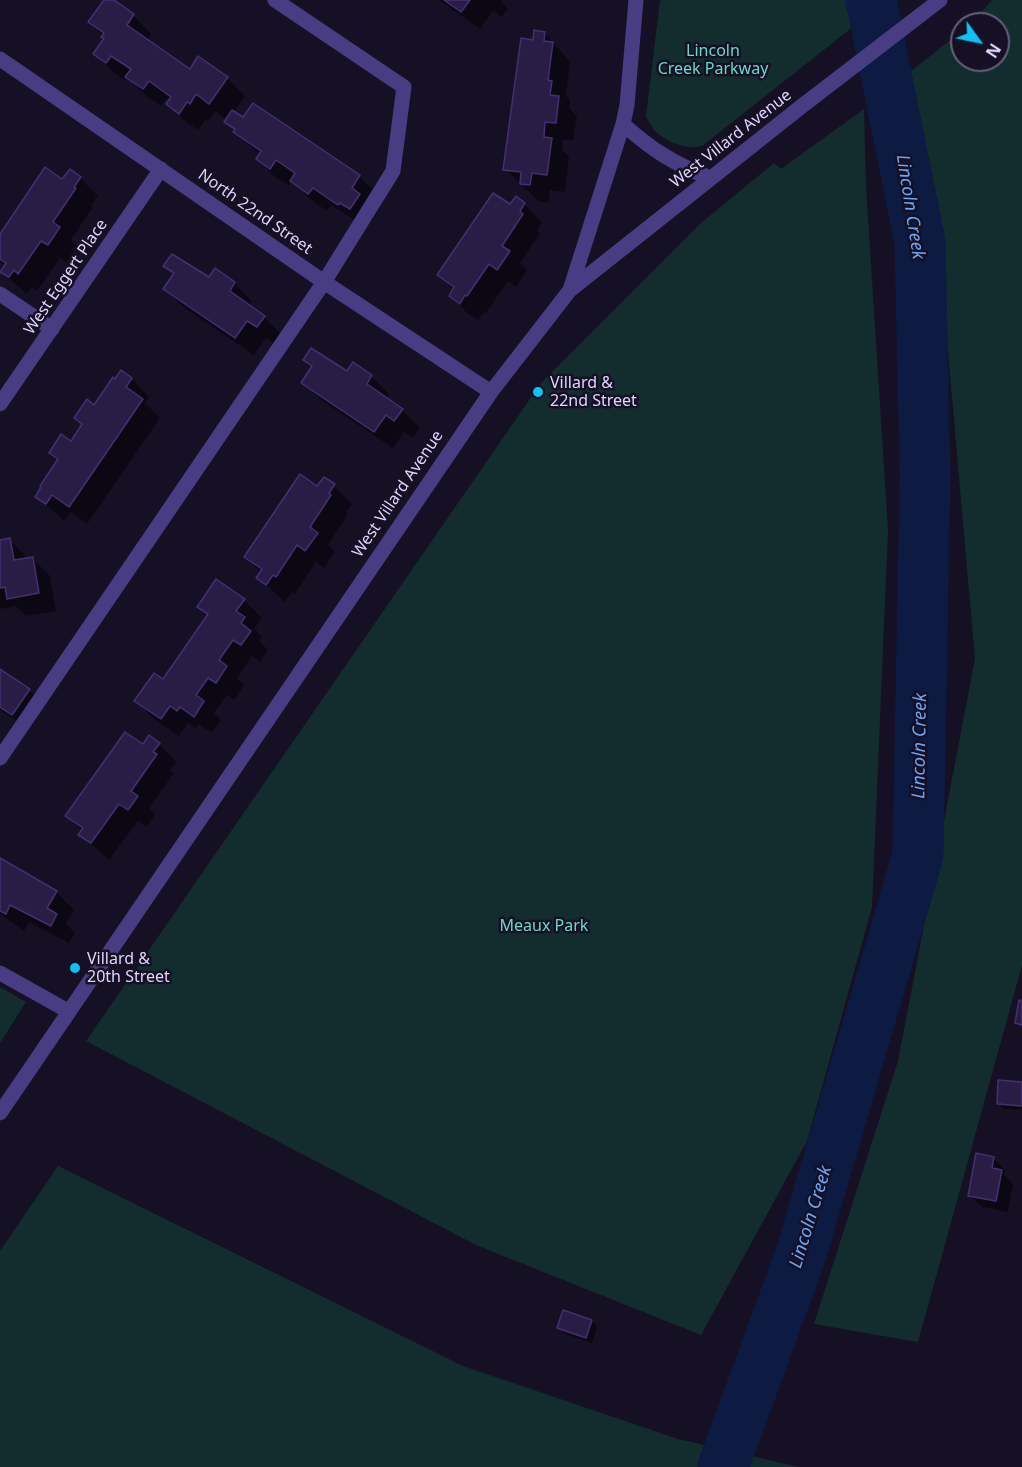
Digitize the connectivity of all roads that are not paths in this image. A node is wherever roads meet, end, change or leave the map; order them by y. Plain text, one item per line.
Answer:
1 (275, 0) edge
2 (636, 0) edge
3 (940, 0) edge
4 (0, 59) edge
5 (623, 124) junction
6 (161, 169) junction
7 (710, 178) junction
8 (324, 282) junction
9 (570, 290) junction
10 (0, 294) edge
11 (52, 329) junction
12 (490, 392) junction
13 (0, 404) edge
14 (0, 758) edge
15 (0, 973) edge
16 (68, 1011) junction
17 (0, 1113) edge

1 - 8 street
2 - 5 street
3 - 7 street, West Villard Avenue
4 - 6 street, North 22nd Street
5 - 7 street
5 - 9 street
6 - 8 street, North 22nd Street
6 - 11 street, West Eggert Place
7 - 9 street, West Villard Avenue
8 - 12 street, North 22nd Street
8 - 14 street
9 - 12 street, West Villard Avenue
10 - 11 street
11 - 13 street, West Eggert Place
12 - 16 street, West Villard Avenue
15 - 16 street
16 - 17 street, West Villard Avenue

